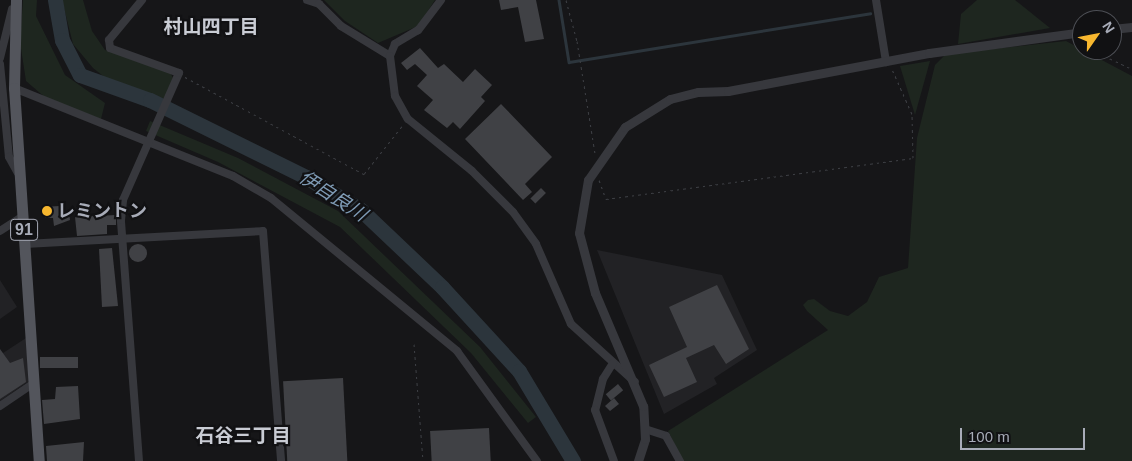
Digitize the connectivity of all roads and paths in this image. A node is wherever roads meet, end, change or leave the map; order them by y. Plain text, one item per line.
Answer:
1 (15, 0) edge
2 (142, 0) edge
3 (307, 0) edge
4 (441, 0) edge
5 (566, 0) edge
6 (876, 0) edge
7 (1072, 33) edge
8 (390, 56) junction
9 (0, 58) edge
10 (1113, 60) edge
11 (888, 62) junction
12 (0, 64) edge
13 (1132, 69) edge
14 (177, 77) junction
15 (14, 88) junction
16 (408, 119) junction
17 (150, 142) junction
18 (595, 166) junction
19 (18, 173) junction
20 (23, 216) junction
21 (0, 231) edge
22 (123, 239) junction
23 (25, 244) junction
24 (414, 344) dead end
25 (613, 364) junction
26 (635, 382) junction
27 (34, 383) junction
28 (0, 406) edge
29 (645, 429) junction
30 (39, 461) edge
31 (139, 461) edge
32 (281, 461) edge
33 (423, 461) edge
34 (537, 461) edge
35 (614, 461) edge
36 (638, 461) edge
37 (680, 461) edge

1 - 9 street
1 - 15 main road, 91
2 - 14 street
3 - 8 street
4 - 8 street
5 - 18 path
6 - 11 street
7 - 11 street
8 - 16 street
10 - 13 path
11 - 18 street
11 - 18 path
12 - 19 street
14 - 16 path
14 - 17 street
15 - 17 street
15 - 19 main road, 91
16 - 25 street
17 - 22 street
17 - 34 street
18 - 26 street
19 - 20 main road, 91
20 - 21 street
20 - 23 main road, 91
22 - 23 street
22 - 31 street
22 - 32 street
23 - 27 main road, 91
24 - 33 path
25 - 26 street
25 - 35 street
26 - 29 street
27 - 28 street
27 - 30 main road, 91
29 - 36 street
29 - 37 street

